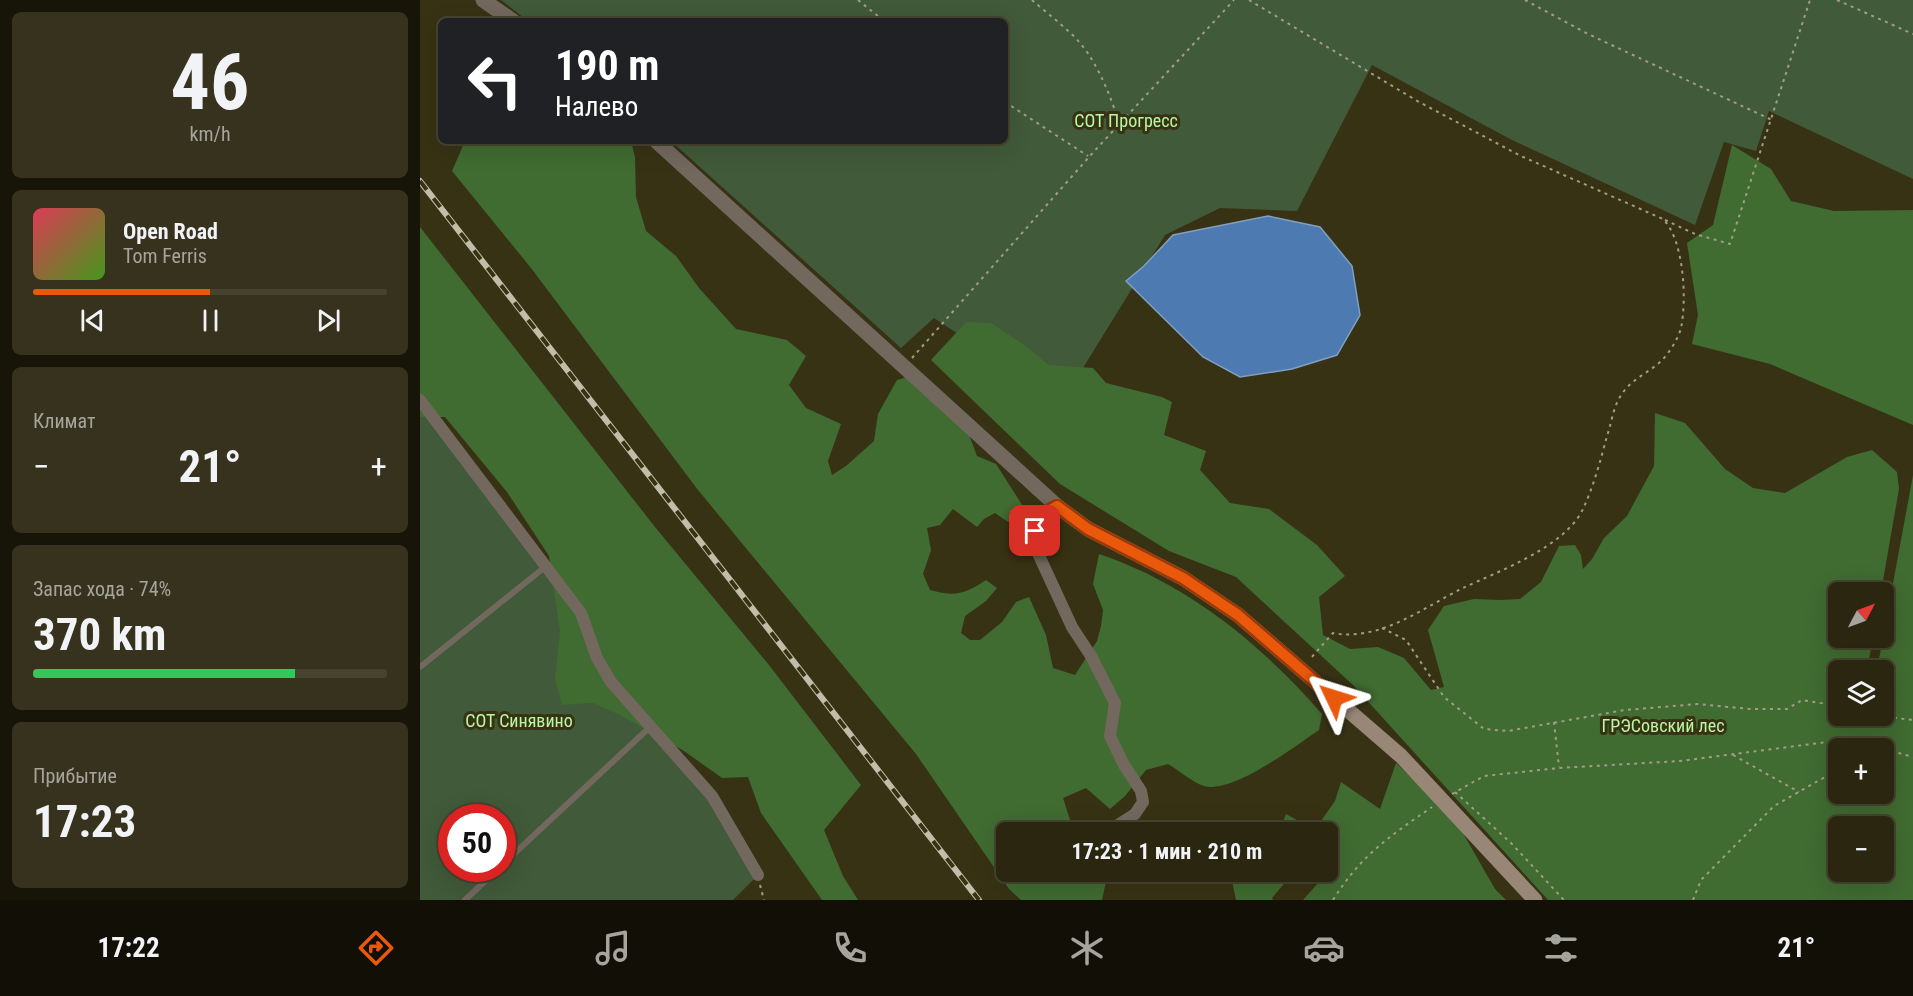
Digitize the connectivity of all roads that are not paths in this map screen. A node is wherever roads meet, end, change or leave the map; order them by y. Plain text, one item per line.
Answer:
1 (483, 0) edge
2 (509, 18) edge
3 (659, 144) edge
4 (421, 403) edge
5 (1057, 506) junction
6 (545, 567) junction
7 (420, 667) edge
8 (650, 727) junction
9 (1123, 822) edge
10 (516, 852) edge
11 (758, 875) road end
12 (484, 882) edge
13 (465, 900) edge
14 (1535, 900) edge

1 - 2 street
3 - 5 street
4 - 6 street
5 - 9 street
5 - 14 main road
6 - 7 lane
6 - 8 street
8 - 10 lane
8 - 11 street
12 - 13 lane

